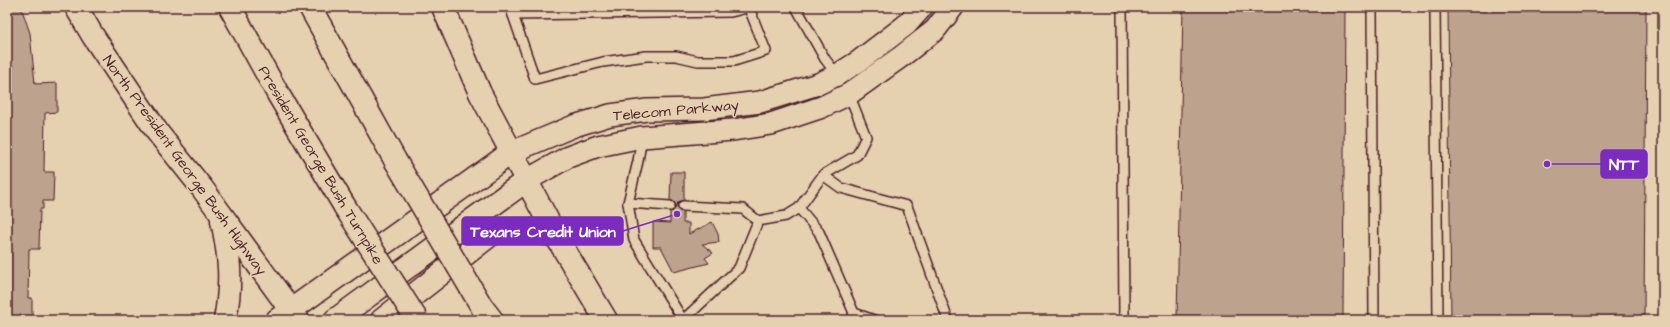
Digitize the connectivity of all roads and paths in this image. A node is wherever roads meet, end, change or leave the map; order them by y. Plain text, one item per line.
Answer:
1 (76, 7) edge
2 (230, 7) edge
3 (310, 7) edge
4 (443, 7) edge
5 (750, 7) edge
6 (796, 7) edge
7 (922, 7) edge
8 (953, 7) edge
9 (1122, 7) edge
10 (1372, 7) edge
11 (1435, 7) edge
12 (511, 11) edge
13 (837, 75) junction
14 (849, 94) junction
15 (642, 137) junction
16 (512, 152) junction
17 (823, 175) junction
18 (527, 180) junction
19 (628, 203) junction
20 (670, 206) dead end
21 (683, 206) dead end
22 (799, 208) junction
23 (220, 214) junction
24 (758, 221) junction
25 (556, 236) junction
26 (487, 313) edge
27 (289, 317) edge
28 (853, 317) edge
29 (225, 320) edge
30 (335, 320) edge
31 (382, 320) edge
32 (417, 320) edge
33 (606, 320) edge
34 (683, 320) edge
35 (874, 320) edge
36 (948, 320) edge
37 (1124, 320) edge
38 (1374, 320) edge
39 (1438, 320) edge

1 - 23 main road, North President George Bush Highway
2 - 32 main road, President George Bush Turnpike, bridge
3 - 26 main road, bridge
4 - 16 main road
5 - 12 lane
5 - 12 lane
6 - 13 lane
7 - 13 street, Telecom Parkway
8 - 14 street, Telecom Parkway
9 - 37 lane
10 - 38 lane
11 - 39 lane
13 - 14 street
13 - 16 street, Telecom Parkway
14 - 15 street, Telecom Parkway
14 - 17 lane
15 - 18 street, Telecom Parkway
15 - 19 lane
16 - 18 main road
16 - 27 main road, Telecom Parkway
17 - 22 lane
17 - 36 lane
18 - 25 main road
18 - 30 main road, Telecom Parkway
19 - 20 lane
19 - 34 lane
21 - 24 lane
22 - 24 lane
22 - 28 lane
23 - 27 main road, North President George Bush Highway
23 - 29 main road
24 - 34 lane
25 - 31 main road
25 - 33 main road
28 - 35 lane

